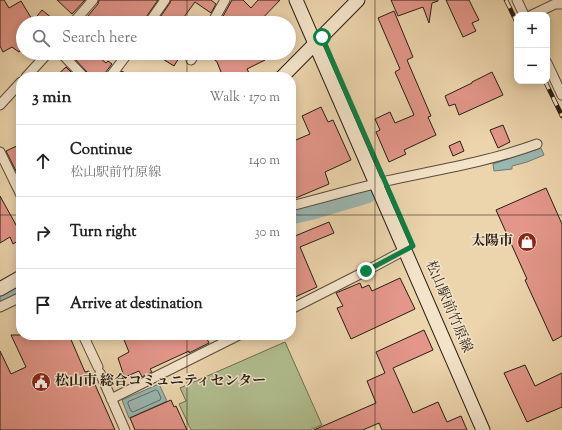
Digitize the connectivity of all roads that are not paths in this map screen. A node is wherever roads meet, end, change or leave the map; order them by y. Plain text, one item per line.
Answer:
1 (93, 0) edge
2 (165, 0) edge
3 (224, 0) edge
4 (296, 0) edge
5 (305, 0) edge
6 (358, 0) edge
7 (516, 0) edge
8 (562, 4) edge
9 (522, 12) edge
10 (538, 12) edge
11 (79, 16) edge
12 (154, 16) edge
13 (216, 16) edge
14 (318, 40) junction
15 (42, 60) edge
16 (68, 60) edge
17 (123, 60) edge
18 (550, 69) edge
19 (31, 72) edge
20 (79, 72) edge
21 (114, 72) edge
22 (287, 72) edge
23 (16, 87) edge
24 (562, 95) edge
25 (0, 105) edge
26 (537, 144) dead end
27 (0, 152) edge
28 (380, 183) junction
29 (16, 185) edge
30 (296, 205) edge
31 (409, 248) junction
32 (16, 280) edge
33 (0, 288) edge
34 (16, 299) edge
35 (296, 306) edge
36 (0, 307) edge
37 (85, 340) edge
38 (229, 340) edge
39 (112, 399) junction
40 (125, 430) edge
41 (483, 430) edge
42 (493, 430) edge

1 - 11 street
2 - 12 street
3 - 13 street
4 - 14 street, 松山駅前竹原線
5 - 14 street, 松山駅前竹原線
6 - 14 street
7 - 9 street
8 - 10 street
14 - 22 street
14 - 28 street, 松山駅前竹原線
15 - 19 street
16 - 20 street
17 - 21 street
18 - 24 street
23 - 25 street
26 - 28 street
27 - 29 street
28 - 30 street
28 - 31 street, 松山駅前竹原線
31 - 35 street
31 - 41 street, 松山駅前竹原線
31 - 42 street, 松山駅前竹原線
32 - 33 street
34 - 36 street
37 - 39 street
38 - 39 street
39 - 40 street

